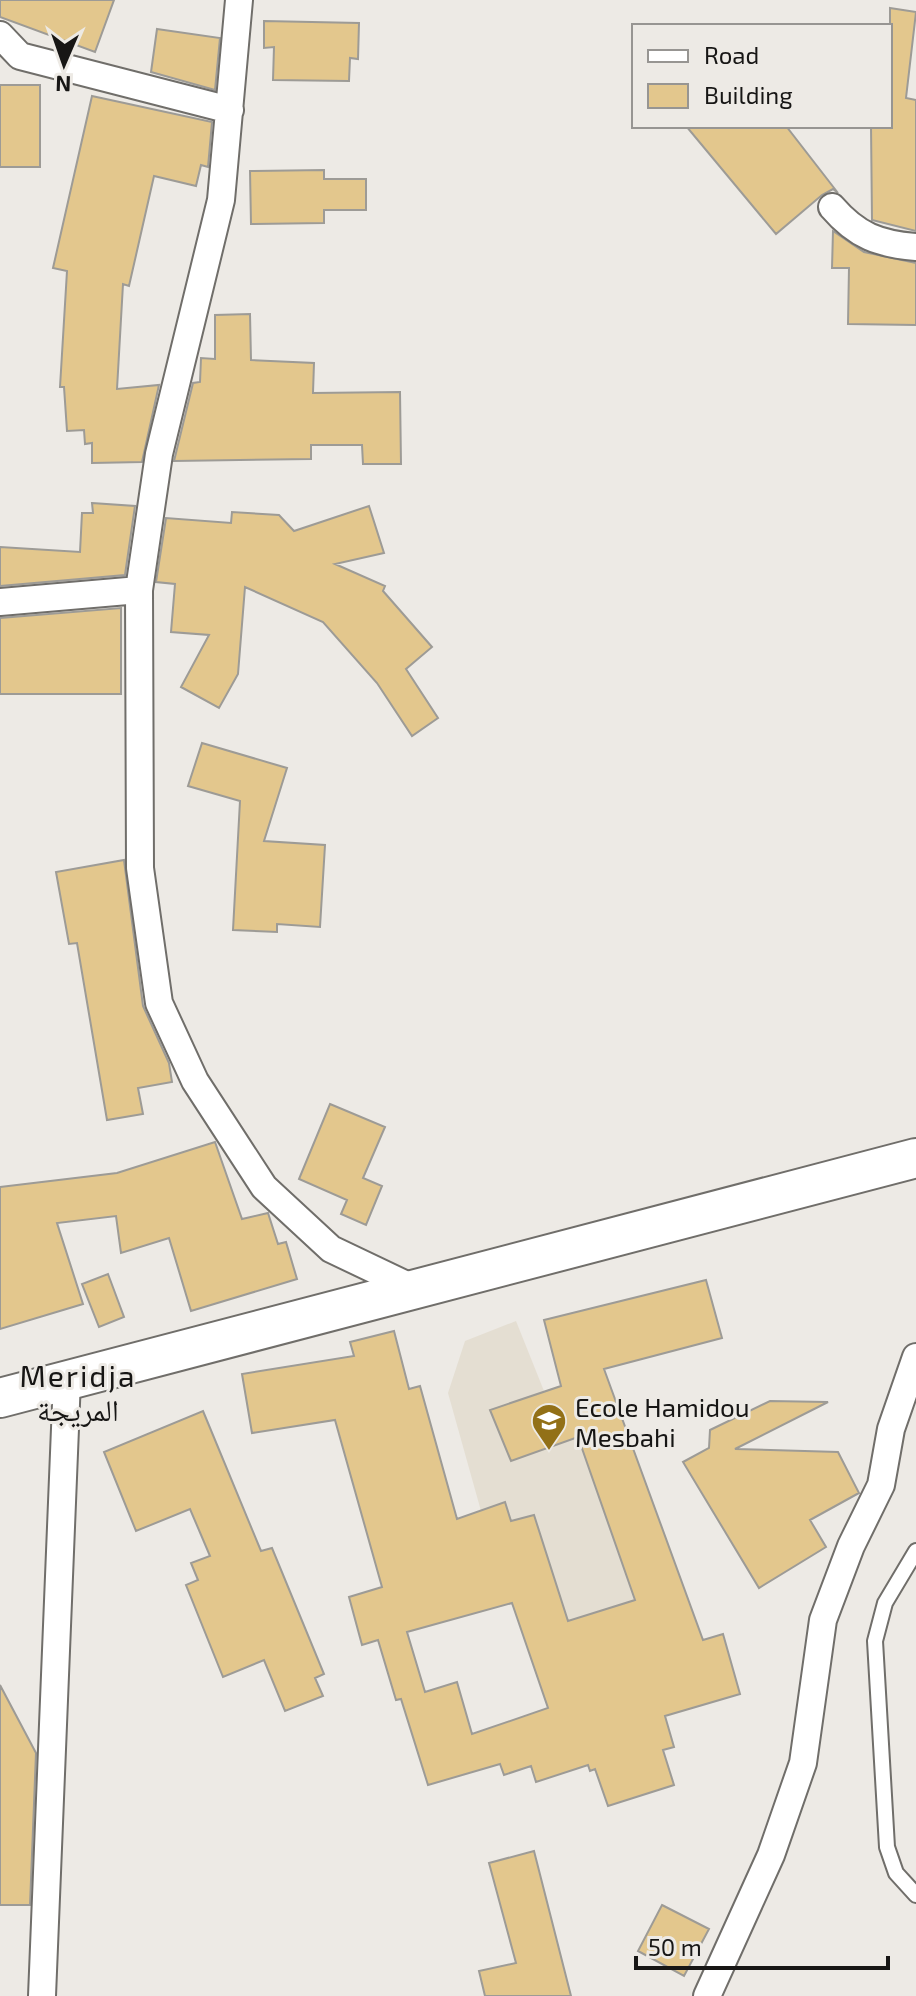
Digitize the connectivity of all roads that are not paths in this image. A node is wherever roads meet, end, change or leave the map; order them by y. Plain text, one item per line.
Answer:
1 (239, 0) edge
2 (0, 35) edge
3 (230, 110) junction
4 (832, 207) dead end
5 (916, 247) edge
6 (139, 590) junction
7 (0, 602) edge
8 (916, 1158) edge
9 (417, 1290) junction
10 (916, 1357) edge
11 (67, 1379) junction
12 (0, 1398) edge
13 (916, 1551) edge
14 (916, 1895) edge
15 (42, 1996) edge
16 (707, 1996) edge

1 - 3 street
2 - 3 street
3 - 6 street
4 - 5 street
6 - 7 street
6 - 9 street
8 - 9 street
9 - 11 street
10 - 16 street
11 - 12 street
11 - 15 street
13 - 14 lane

